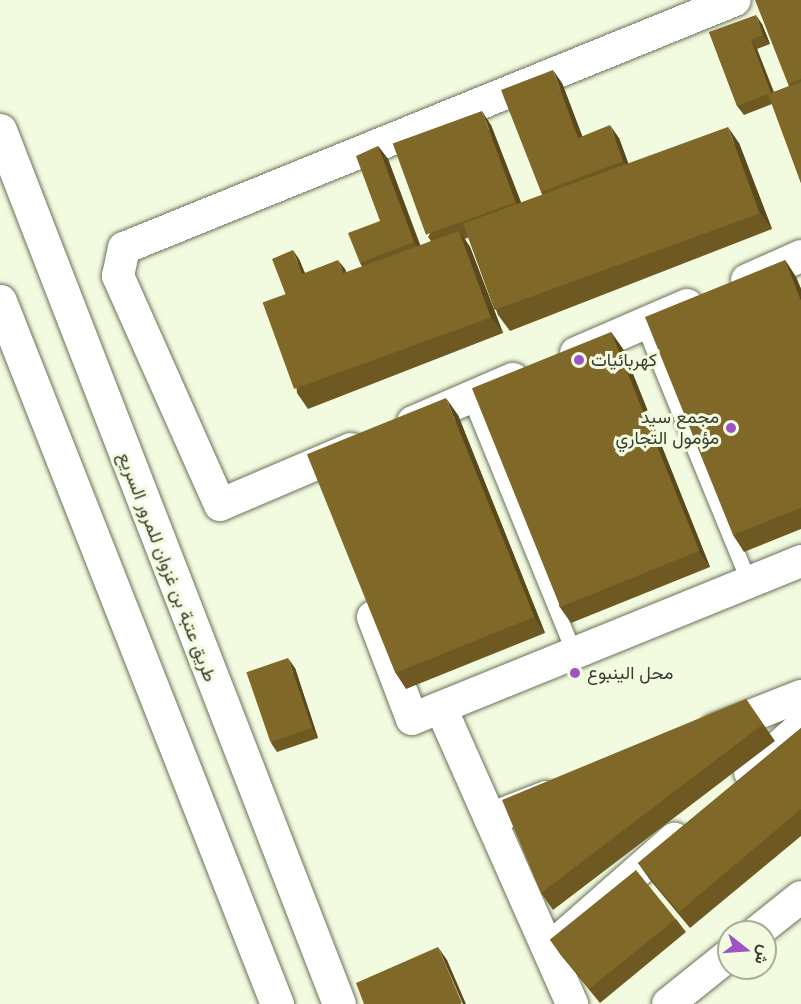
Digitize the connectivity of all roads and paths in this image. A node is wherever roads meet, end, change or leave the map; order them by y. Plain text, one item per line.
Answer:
1 (735, 0) edge
2 (0, 129) edge
3 (801, 256) edge
4 (0, 301) edge
5 (643, 324) junction
6 (470, 398) junction
7 (315, 464) junction
8 (327, 498) edge
9 (801, 561) edge
10 (749, 582) junction
11 (361, 586) edge
12 (574, 653) junction
13 (801, 696) edge
14 (441, 708) junction
15 (801, 727) edge
16 (690, 740) edge
17 (579, 784) edge
18 (729, 791) edge
19 (490, 819) junction
20 (693, 822) edge
21 (801, 897) edge
22 (772, 920) edge
23 (549, 949) junction
24 (717, 965) edge
25 (277, 1004) edge
26 (339, 1004) edge
27 (572, 1004) edge
28 (668, 1004) edge

1 - 7 street
2 - 26 highway, طريق عتبة بن غزوان للمرور السريع
3 - 5 street
4 - 25 highway
5 - 6 street
5 - 10 lane
6 - 7 street
6 - 12 lane
7 - 8 street
9 - 10 street
10 - 12 street
11 - 14 street
12 - 14 street
13 - 16 street
14 - 19 street
15 - 18 street
17 - 19 street
19 - 23 street
20 - 23 street
21 - 22 street
23 - 27 street
24 - 28 street

